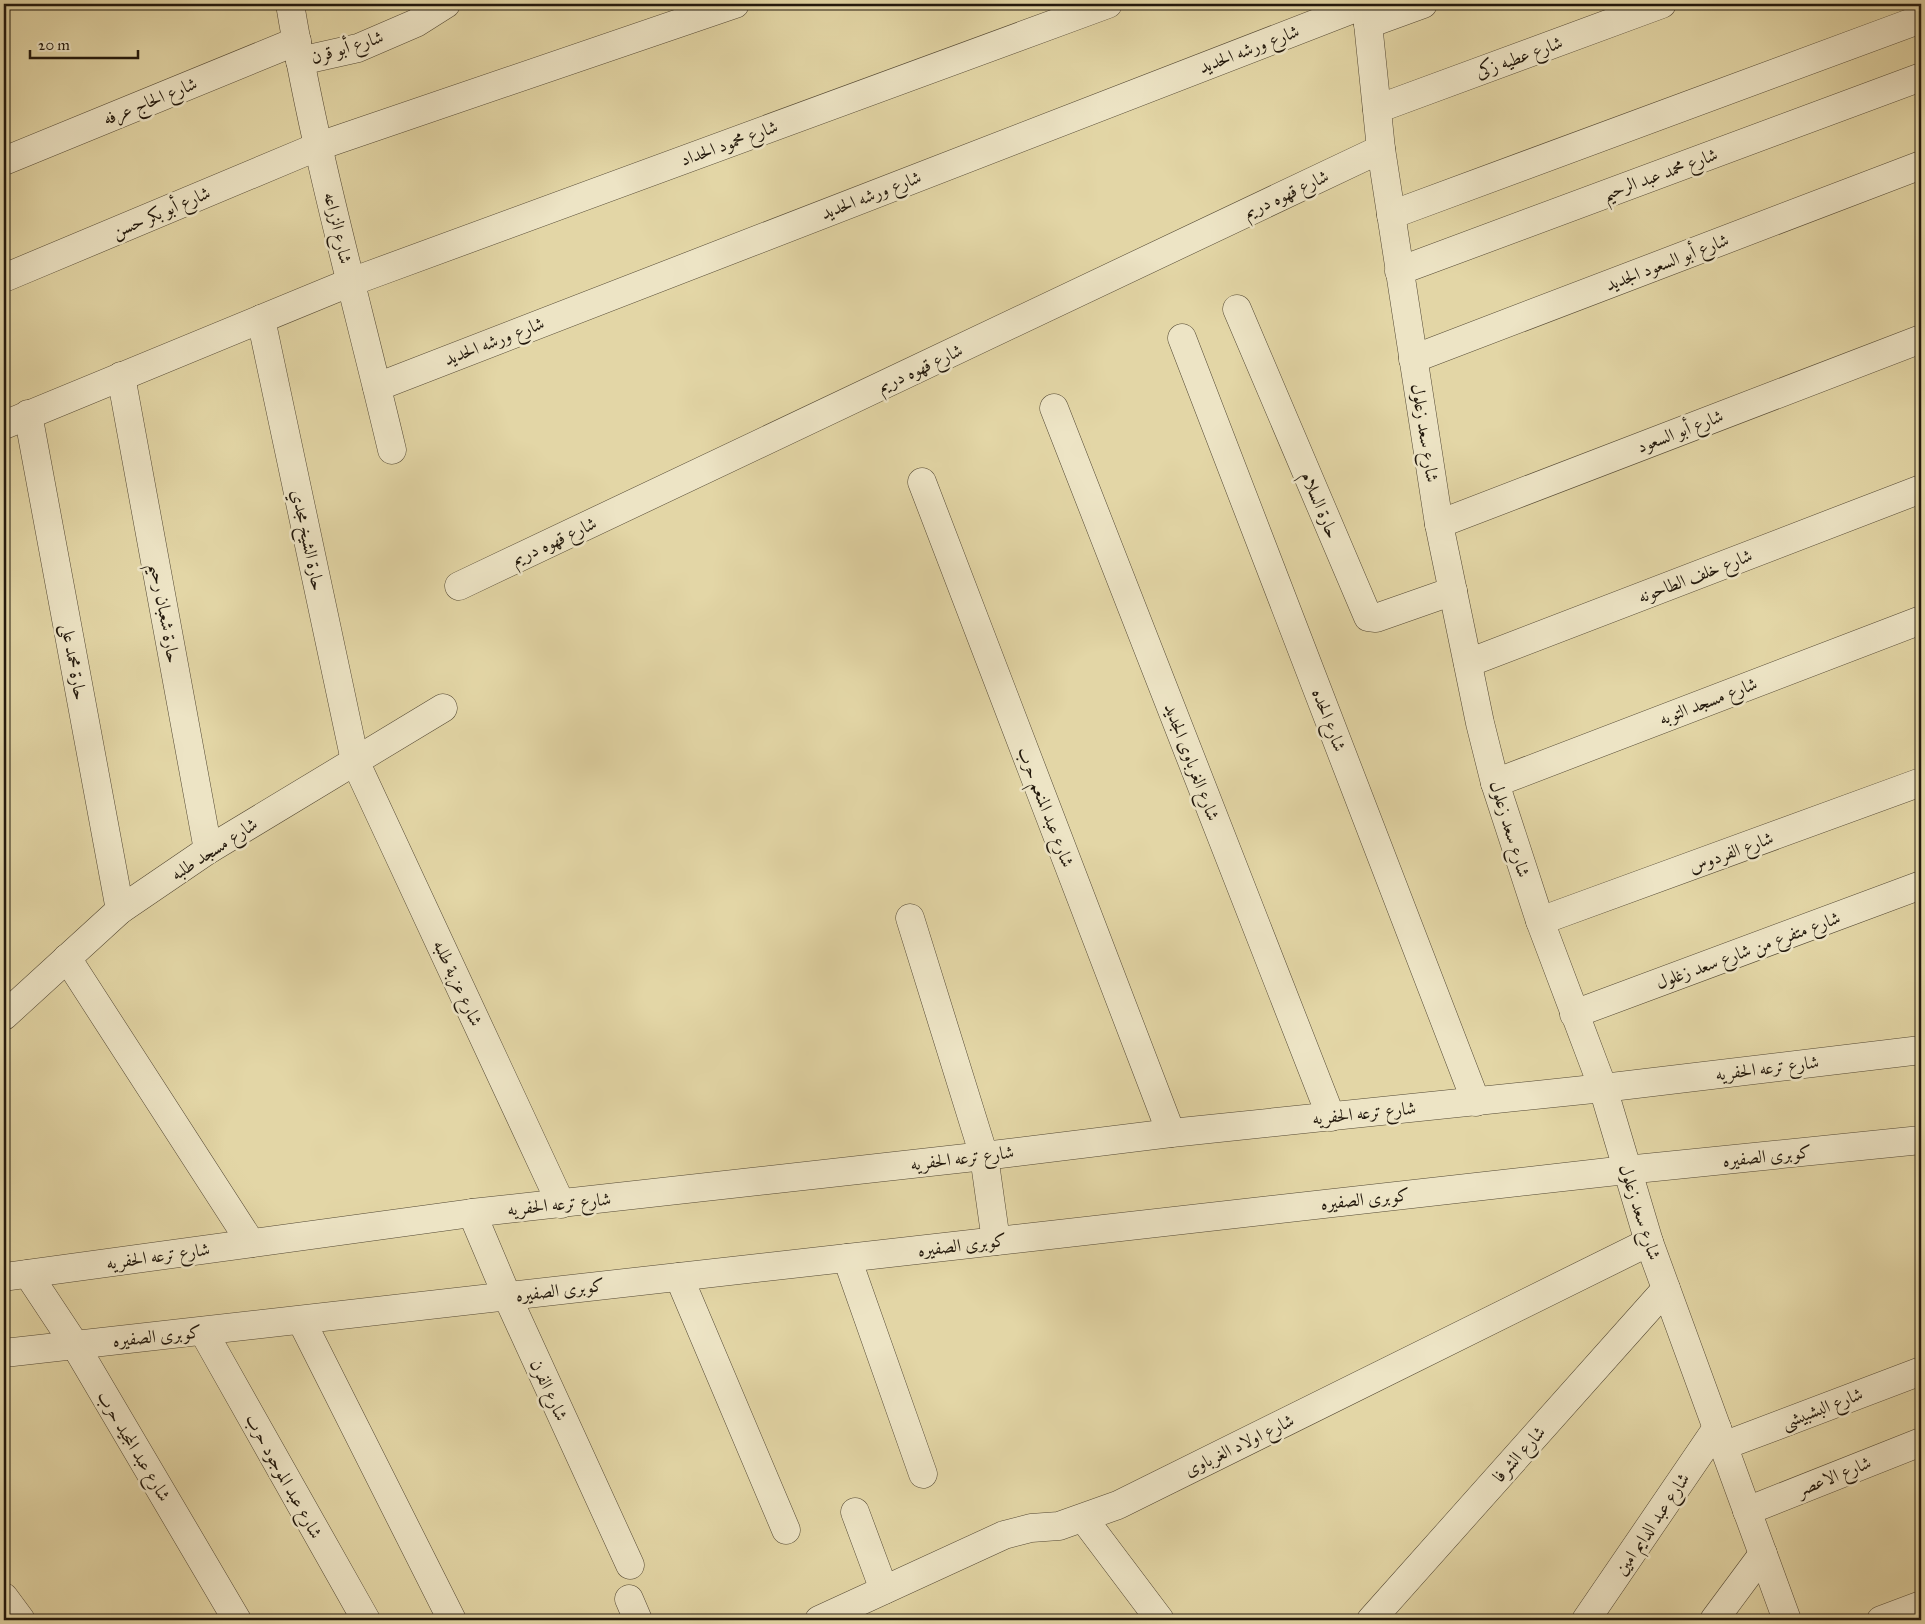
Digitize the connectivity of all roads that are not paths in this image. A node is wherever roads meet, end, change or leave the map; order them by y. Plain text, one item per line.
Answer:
1 (290, 4) edge
2 (446, 4) edge
3 (735, 4) edge
4 (1108, 4) edge
5 (1423, 4) edge
6 (1662, 4) edge
7 (1367, 11) edge
8 (1921, 19) edge
9 (298, 51) junction
10 (1921, 77) edge
11 (1377, 110) junction
12 (319, 146) junction
13 (1380, 149) junction
14 (4, 161) edge
15 (1921, 165) edge
16 (1391, 215) junction
17 (1399, 271) junction
18 (4, 278) edge
19 (351, 282) junction
20 (1237, 309) dead end
21 (261, 319) junction
22 (1182, 338) dead end
23 (1921, 339) edge
24 (1413, 359) junction
25 (122, 376) junction
26 (377, 386) junction
27 (1054, 408) dead end
28 (16, 420) edge
29 (392, 450) dead end
30 (922, 482) dead end
31 (1921, 489) edge
32 (1439, 524) junction
33 (459, 586) dead end
34 (1453, 591) junction
35 (1921, 620) edge
36 (1468, 663) junction
37 (443, 708) dead end
38 (355, 761) junction
39 (1921, 782) edge
40 (1495, 783) junction
41 (208, 850) junction
42 (1921, 885) edge
43 (120, 910) junction
44 (910, 918) dead end
45 (1540, 921) junction
46 (67, 958) junction
47 (1574, 1014) junction
48 (4, 1016) edge
49 (1921, 1050) edge
50 (1603, 1088) junction
51 (1476, 1102) junction
52 (1331, 1117) junction
53 (1171, 1133) junction
54 (1921, 1140) edge
55 (984, 1156) junction
56 (1626, 1170) junction
57 (561, 1204) junction
58 (472, 1213) junction
59 (996, 1241) junction
60 (1649, 1242) junction
61 (251, 1243) junction
62 (847, 1258) junction
63 (16, 1275) edge
64 (679, 1277) junction
65 (1666, 1289) junction
66 (507, 1296) junction
67 (301, 1320) junction
68 (203, 1331) junction
69 (75, 1345) junction
70 (4, 1353) edge
71 (1921, 1371) edge
72 (1720, 1437) junction
73 (1921, 1442) edge
74 (923, 1474) dead end
75 (1747, 1511) junction
76 (855, 1512) dead end
77 (1084, 1519) junction
78 (786, 1530) dead end
79 (1763, 1554) junction
80 (630, 1565) dead end
81 (884, 1590) junction
82 (4, 1597) edge
83 (1921, 1605) edge
84 (21, 1620) edge
85 (238, 1620) edge
86 (366, 1620) edge
87 (452, 1620) edge
88 (819, 1620) edge
89 (1160, 1620) edge
90 (1371, 1620) edge
91 (1586, 1620) edge
92 (1714, 1620) edge
93 (1787, 1620) edge
94 (1881, 1620) edge

1 - 9 street, شارع الزراعه
2 - 9 street, شارع أبو قرن
3 - 12 street, شارع أبو بكر حسن
4 - 19 street, شارع محمود الحداد
5 - 7 street, شارع ورشه الحديد
6 - 11 street, شارع عطيه زكى
7 - 11 street, شارع سعد زعلول
7 - 26 street, شارع ورشه الحديد
8 - 16 street
9 - 12 street, شارع الزراعه
9 - 14 street, شارع الحاج عرفه
10 - 17 street, شارع محمد عبد الرحيم
11 - 13 street, شارع سعد زعلول
12 - 18 street, شارع أبو بكر حسن
12 - 19 street, شارع الزراعه
13 - 16 street, شارع سعد زعلول
13 - 33 street, شارع قهوه دريم
15 - 24 street, شارع أبو السعود الجديد
16 - 17 street, شارع سعد زعلول
17 - 24 street, شارع سعد زعلول
19 - 21 street, شارع محمود الحداد
19 - 26 street, شارع الزراعه
20 - 34 street, حارة السلام
21 - 25 street, شارع محمود الحداد
21 - 38 street, حارة الشيخ مجدي
22 - 51 street, شارع الحده
23 - 32 street, شارع أبو السعود
24 - 32 street, شارع سعد زعلول
25 - 28 street, شارع محمود الحداد
25 - 41 street, حارة شعبان رحيم
26 - 29 street, شارع الزراعه
27 - 52 street, شارع الغرباوى الجديد
28 - 43 street, حارة محمد على
30 - 53 street, شارع عبد المنعم حرب
31 - 36 street, شارع خلف الطاحونه
32 - 34 street, شارع سعد زعلول
34 - 36 street, شارع سعد زعلول
35 - 40 street, شارع مسجد التوبه
36 - 40 street, شارع سعد زعلول
37 - 38 street, شارع مسجد طلبه
38 - 41 street, شارع مسجد طلبه
38 - 57 street, شارع عزبة طلبه
39 - 45 street, شارع الفردوس
40 - 45 street, شارع سعد زعلول
41 - 43 street, شارع مسجد طلبه
42 - 47 street, شارع متفرع من شارع سعد زغلول
43 - 46 street, شارع مسجد طلبه
44 - 55 street
45 - 47 street, شارع سعد زعلول
46 - 48 street, شارع مسجد طلبه
46 - 61 street
47 - 50 street, شارع سعد زعلول
49 - 50 street, شارع ترعه الحفريه
50 - 51 street, شارع ترعه الحفريه
50 - 56 street, شارع سعد زعلول
51 - 52 street, شارع ترعه الحفريه
52 - 53 street, شارع ترعه الحفريه
53 - 55 street, شارع ترعه الحفريه
54 - 56 street, كوبرى الصفيره
55 - 57 street, شارع ترعه الحفريه
55 - 59 street
56 - 59 street, كوبرى الصفيره
56 - 60 street, شارع سعد زعلول
57 - 58 street, شارع ترعه الحفريه
58 - 61 street, شارع ترعه الحفريه
58 - 66 street, شارع الفرن
59 - 62 street, كوبرى الصفيره
60 - 65 street, شارع سعد زعلول
60 - 77 street, شارع اولاد الغرباوى
61 - 63 street, شارع ترعه الحفريه
62 - 64 street, كوبرى الصفيره
62 - 74 street
63 - 69 street, شارع عبد المجيد حرب
64 - 66 street, كوبرى الصفيره
64 - 78 street
65 - 72 street, شارع سعد زعلول
65 - 90 street, شارع الشرفا
66 - 67 street, كوبرى الصفيره
66 - 80 street, شارع الفرن
67 - 68 street, كوبرى الصفيره
67 - 87 street
68 - 69 street, كوبرى الصفيره
68 - 86 street, شارع عبد الموجود حرب
69 - 70 street, كوبرى الصفيره
69 - 85 street, شارع عبد المجيد حرب
71 - 72 street, شارع البشبيشى
72 - 75 street, شارع سعد زعلول
72 - 91 street, شارع عبد الدايم امين
73 - 75 street, شارع الاعصر
75 - 79 street, شارع سعد زعلول
76 - 81 street
77 - 81 street, شارع اولاد الغرباوى
77 - 89 street
79 - 92 street
79 - 93 street, شارع سعد زعلول
81 - 88 street, شارع اولاد الغرباوى
82 - 84 street
83 - 94 street

